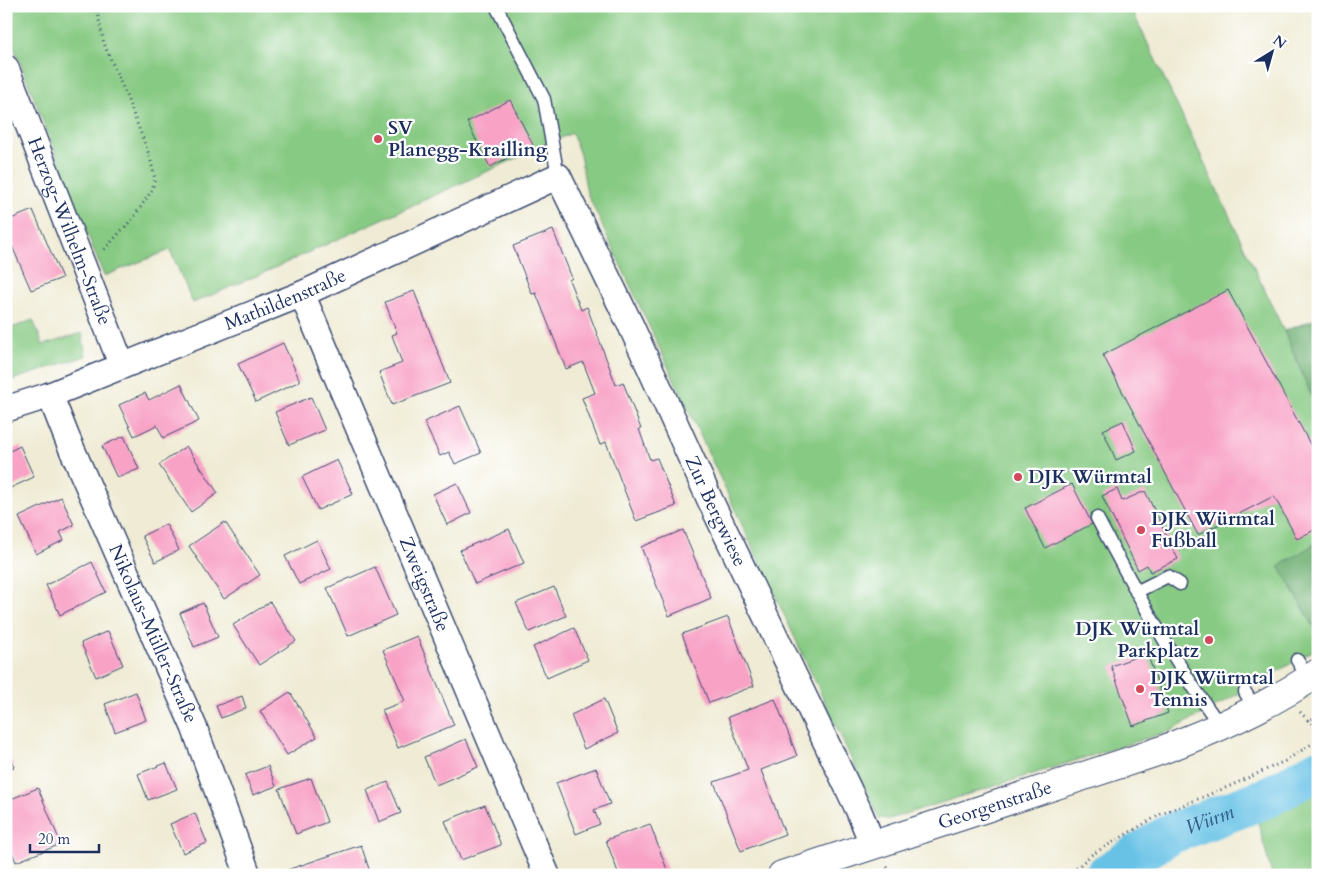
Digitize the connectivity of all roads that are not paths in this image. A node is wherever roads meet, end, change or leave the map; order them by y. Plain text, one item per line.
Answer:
1 (496, 6) edge
2 (6, 68) edge
3 (558, 176) junction
4 (302, 294) junction
5 (122, 366) junction
6 (50, 395) junction
7 (6, 408) edge
8 (1098, 518) dead end
9 (1180, 584) dead end
10 (1136, 592) junction
11 (1308, 671) edge
12 (1214, 730) junction
13 (873, 845) junction
14 (248, 875) edge
15 (546, 875) edge
16 (782, 875) edge

1 - 3 lane
2 - 5 street, Herzog-Wilhelm-Straße
3 - 4 street, Mathildenstraße
3 - 13 street, Zur Bergwiese
4 - 5 street, Mathildenstraße
4 - 15 street, Zweigstraße
5 - 6 street, Mathildenstraße
6 - 7 street, Mathildenstraße
6 - 14 street, Nikolaus-Müller-Straße
8 - 10 lane
9 - 10 lane
10 - 12 lane
11 - 12 street, Georgenstraße
12 - 13 street, Georgenstraße
13 - 16 street, Georgenstraße

